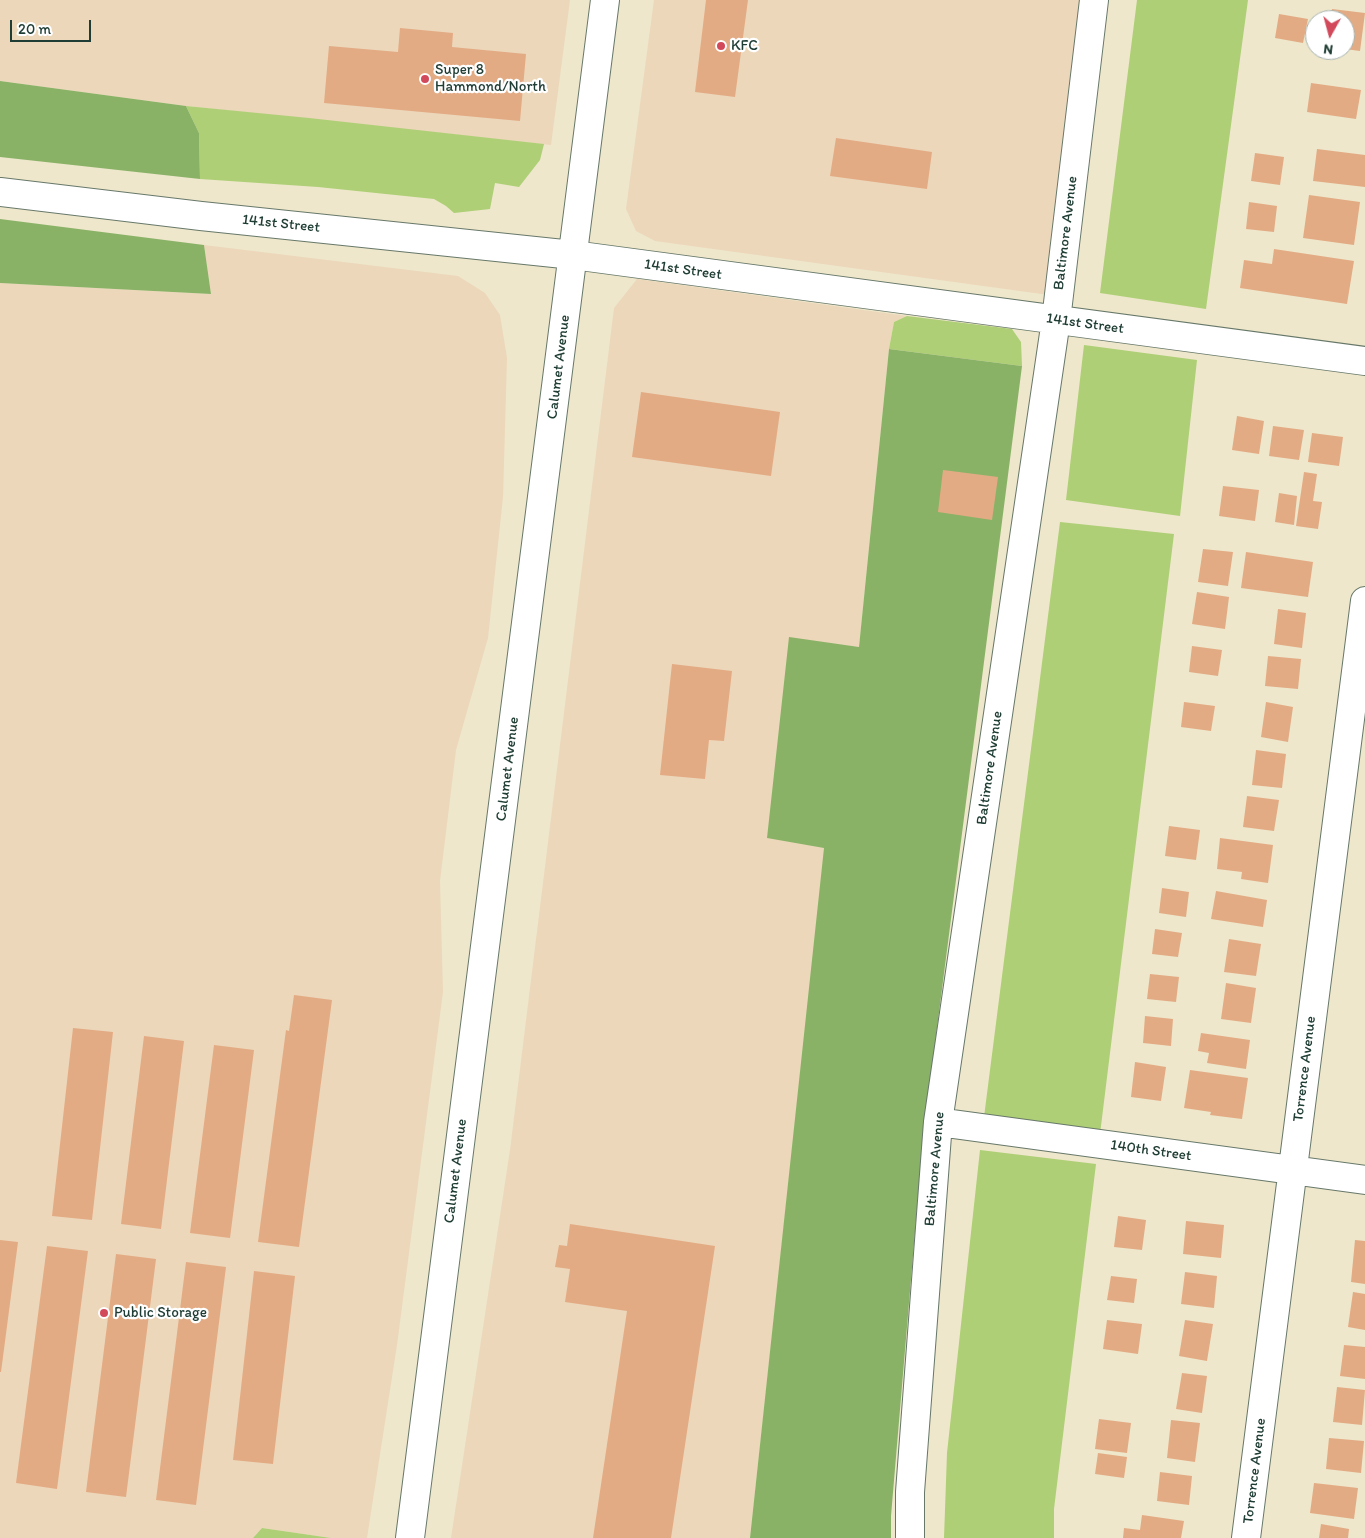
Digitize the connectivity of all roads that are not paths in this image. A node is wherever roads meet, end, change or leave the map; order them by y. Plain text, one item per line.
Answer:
1 (605, 0) edge
2 (1094, 0) edge
3 (0, 192) edge
4 (573, 255) junction
5 (1056, 320) junction
6 (1365, 361) edge
7 (1365, 601) edge
8 (938, 1122) junction
9 (1292, 1170) junction
10 (1365, 1180) edge
11 (410, 1538) edge
12 (910, 1538) edge
13 (1246, 1538) edge

1 - 4 street, Calumet Avenue
2 - 5 street, Baltimore Avenue
3 - 4 street, 141st Street
4 - 5 street, 141st Street
4 - 11 street, Calumet Avenue
5 - 6 street, 141st Street
5 - 8 street, Baltimore Avenue
7 - 9 street, Torrence Avenue
8 - 9 street, 140th Street
8 - 12 street, Baltimore Avenue
9 - 10 street, 140th Street
9 - 13 street, Torrence Avenue

